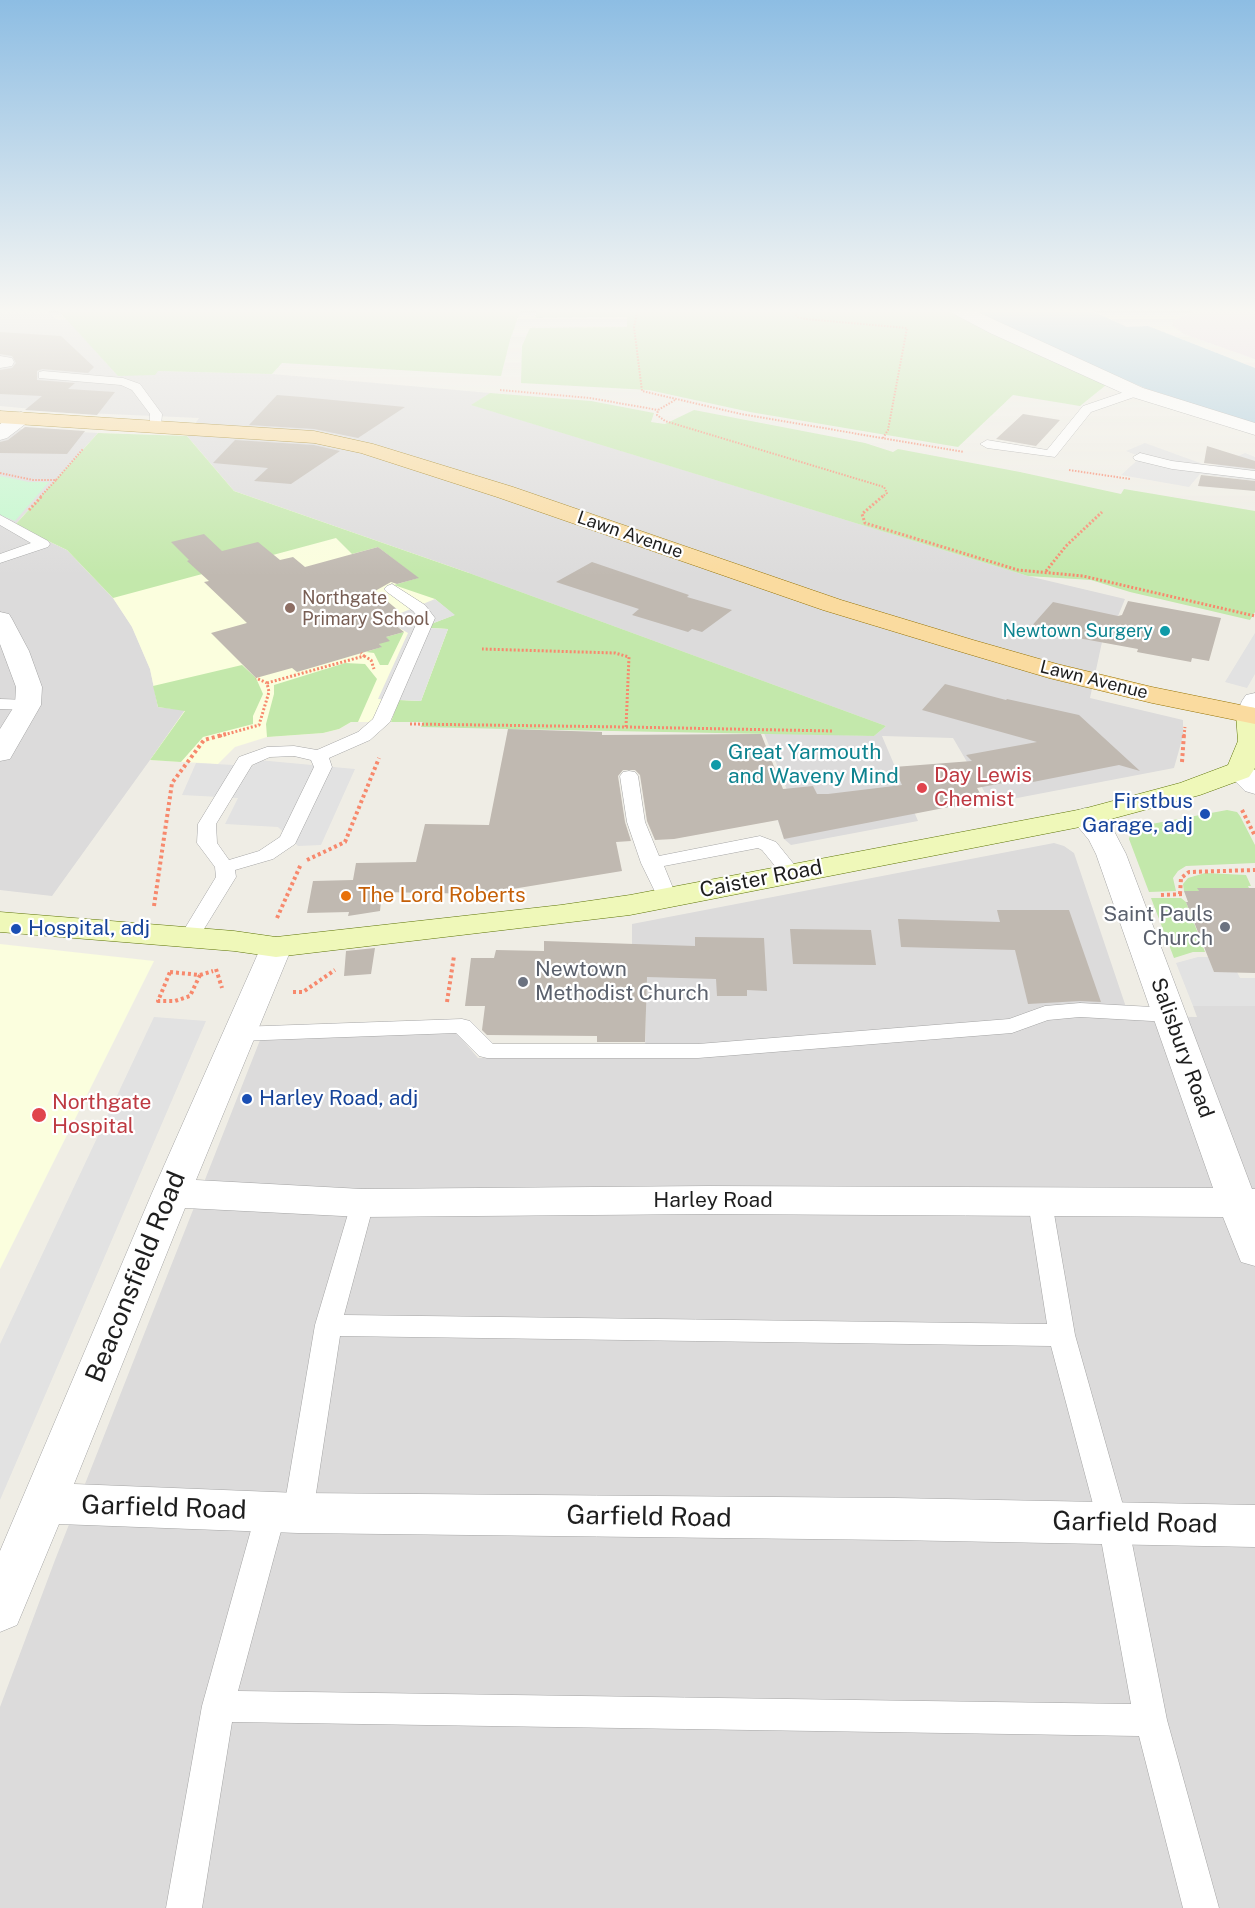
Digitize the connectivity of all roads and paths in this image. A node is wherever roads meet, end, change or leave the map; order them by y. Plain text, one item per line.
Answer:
1 (144, 398) edge
2 (590, 398) edge
3 (667, 398) edge
4 (894, 398) edge
5 (1119, 398) edge
6 (1155, 398) edge
7 (675, 400) junction
8 (658, 410) junction
9 (11, 417) edge
10 (155, 426) junction
11 (1255, 429) edge
12 (0, 434) edge
13 (883, 438) junction
14 (88, 443) dead end
15 (987, 444) dead end
16 (966, 452) dead end
17 (1140, 457) dead end
18 (1067, 469) dead end
19 (0, 473) edge
20 (1255, 475) edge
21 (56, 480) junction
22 (1131, 480) dead end
23 (1102, 512) dead end
24 (0, 519) edge
25 (14, 527) junction
26 (0, 559) edge
27 (1045, 572) junction
28 (392, 589) dead end
29 (1255, 616) edge
30 (0, 619) edge
31 (482, 649) dead end
32 (8, 651) edge
33 (361, 653) dead end
34 (267, 683) dead end
35 (0, 704) edge
36 (28, 705) junction
37 (1253, 711) edge
38 (1186, 718) dead end
39 (386, 726) junction
40 (626, 727) junction
41 (833, 731) dead end
42 (0, 753) edge
43 (319, 756) junction
44 (1181, 768) dead end
45 (629, 776) dead end
46 (1250, 777) edge
47 (1233, 804) dead end
48 (1085, 817) junction
49 (1255, 836) edge
50 (651, 863) junction
51 (225, 867) junction
52 (1255, 870) edge
53 (791, 873) junction
54 (1180, 894) dead end
55 (667, 898) junction
56 (0, 922) edge
57 (189, 939) junction
58 (270, 946) junction
59 (456, 947) dead end
60 (216, 969) dead end
61 (200, 975) junction
62 (1170, 1015) junction
63 (443, 1026) junction
64 (238, 1034) junction
65 (171, 1193) junction
66 (1040, 1202) junction
67 (362, 1203) junction
68 (1246, 1203) edge
69 (1255, 1251) edge
70 (328, 1325) junction
71 (1062, 1335) junction
72 (44, 1503) junction
73 (285, 1513) junction
74 (1113, 1523) junction
75 (1255, 1526) edge
76 (0, 1609) edge
77 (218, 1706) junction
78 (1151, 1720) junction
79 (184, 1908) edge
80 (1201, 1908) edge

1 - 10 lane
2 - 8 path
3 - 7 path
4 - 13 path
5 - 15 lane
6 - 11 street
7 - 8 path
7 - 13 path
8 - 27 path
9 - 10 main road, Lawn Avenue
9 - 12 street
10 - 37 main road, Lawn Avenue
13 - 16 path
14 - 21 path
17 - 20 lane
18 - 22 path
19 - 21 path
21 - 25 path
23 - 27 path
24 - 25 lane
25 - 26 lane
27 - 29 path
28 - 39 lane
30 - 32 street
31 - 40 path
32 - 36 street
33 - 34 path
35 - 36 lane
36 - 42 street
37 - 46 street, Caister Road
38 - 44 path
39 - 40 path
39 - 43 lane
39 - 58 path
40 - 41 path
43 - 51 lane
43 - 51 lane
45 - 50 lane
46 - 48 street, Caister Road
47 - 49 path
48 - 53 street, Caister Road
48 - 62 street, Salisbury Road
50 - 53 lane
50 - 55 lane
51 - 57 lane
52 - 54 path
53 - 55 street, Caister Road
55 - 58 street, Caister Road
56 - 57 street, Caister Road
57 - 58 street, Caister Road
58 - 64 street, Beaconsfield Road
59 - 63 path
60 - 61 path
61 - 61 path
62 - 63 lane
62 - 68 street, Salisbury Road
63 - 64 lane
64 - 65 street, Beaconsfield Road
65 - 67 street, Harley Road
65 - 72 street, Beaconsfield Road
66 - 67 street, Harley Road
66 - 68 street, Harley Road
66 - 71 lane
67 - 70 lane
68 - 69 street, Salisbury Road
70 - 71 lane
70 - 73 lane
71 - 74 lane
72 - 73 street, Garfield Road
72 - 76 street, Beaconsfield Road
73 - 74 street, Garfield Road
73 - 77 lane
74 - 75 street, Garfield Road
74 - 78 lane
77 - 78 lane
77 - 79 lane
78 - 80 lane

